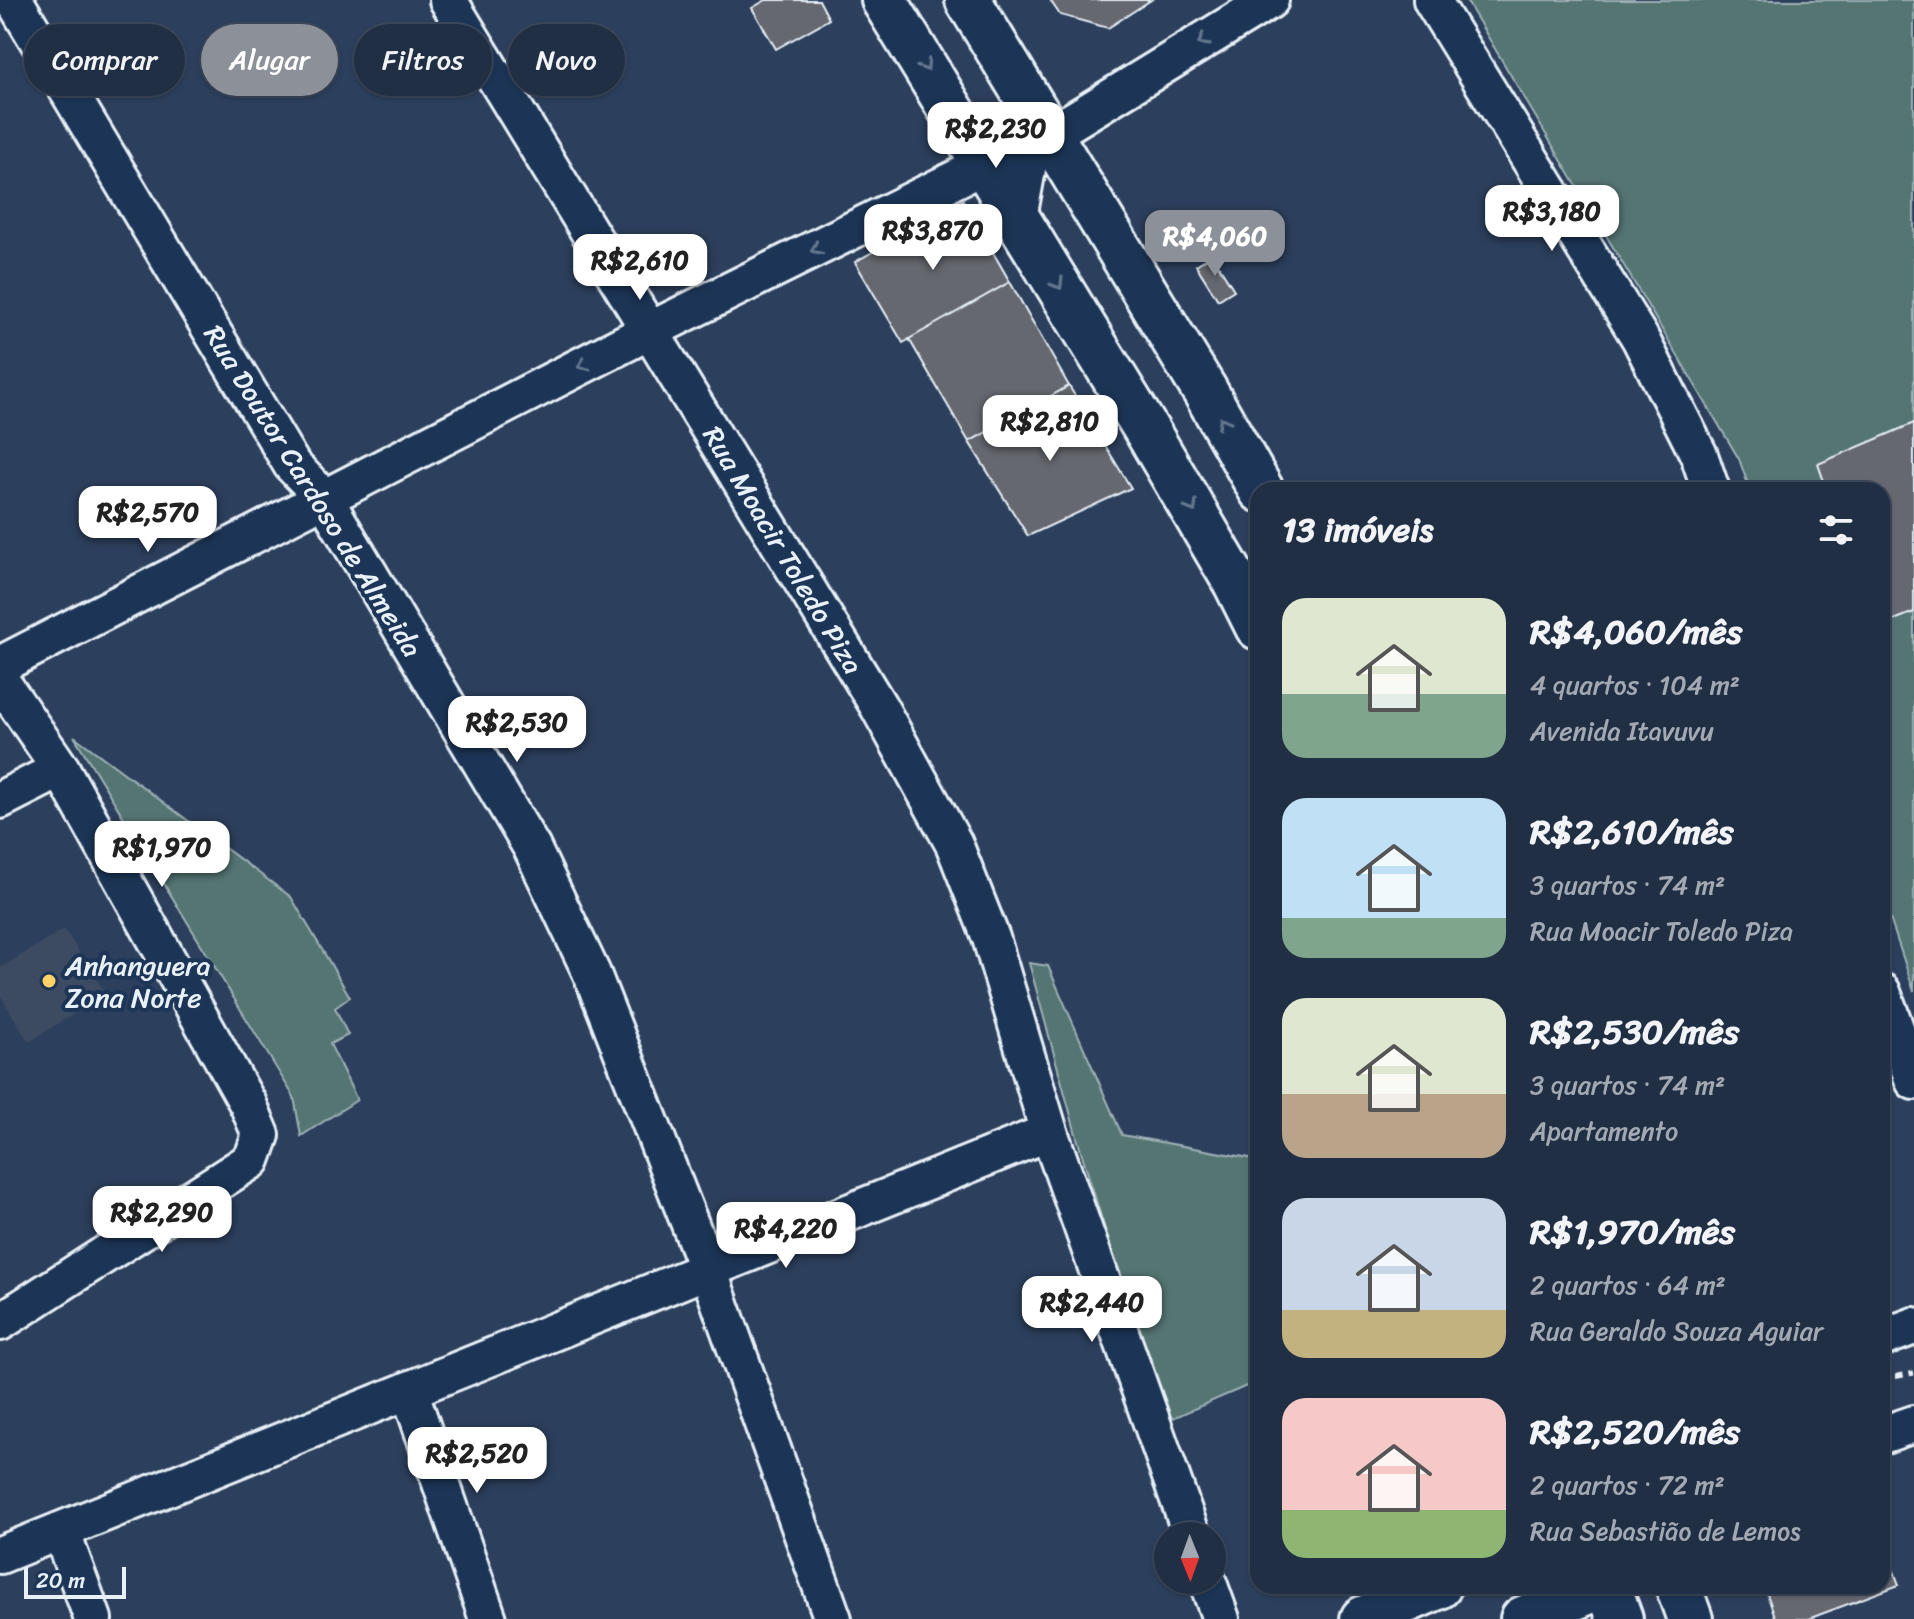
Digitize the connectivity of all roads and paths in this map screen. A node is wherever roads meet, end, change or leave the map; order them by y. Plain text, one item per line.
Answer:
1 (14, 0) edge
2 (448, 0) edge
3 (884, 0) edge
4 (968, 0) edge
5 (1270, 0) edge
6 (1432, 0) edge
7 (1044, 138) junction
8 (986, 164) junction
9 (1018, 218) junction
10 (649, 331) junction
11 (1256, 482) edge
12 (1708, 482) edge
13 (324, 498) junction
14 (1250, 612) edge
15 (0, 665) edge
16 (0, 680) edge
17 (61, 769) junction
18 (0, 800) edge
19 (1890, 1014) edge
20 (1914, 1081) edge
21 (1049, 1132) junction
22 (708, 1270) junction
23 (0, 1322) edge
24 (1914, 1326) edge
25 (1890, 1335) edge
26 (1914, 1373) edge
27 (1890, 1378) edge
28 (409, 1390) junction
29 (1914, 1424) edge
30 (1890, 1432) edge
31 (1187, 1522) edge
32 (61, 1531) junction
33 (0, 1555) edge
34 (1212, 1594) edge
35 (1421, 1594) edge
36 (1582, 1594) edge
37 (1611, 1594) edge
38 (1681, 1594) edge
39 (93, 1619) edge
40 (488, 1619) edge
41 (833, 1619) edge
42 (1221, 1619) edge
43 (1363, 1619) edge
44 (1523, 1619) edge
45 (1620, 1619) edge
46 (1690, 1619) edge

1 - 13 street, Rua Doutor Cardoso de Almeida
2 - 10 street, Rua Moacir Toledo Piza
3 -> 8 main road
4 - 7 main road
5 -> 7 street
6 - 12 street
7 - 8 street
7 - 9 street
11 -> 7 main road
8 - 9 main road
8 -> 10 street
9 -> 14 main road
10 -> 13 street
10 - 21 street, Rua Moacir Toledo Piza
13 - 15 street
13 - 22 street, Rua Doutor Cardoso de Almeida
16 - 17 street
17 - 18 street
17 - 23 street
19 - 20 street
21 - 22 street
21 - 31 street, Rua Moacir Toledo Piza
22 - 28 street
22 - 41 street, Rua Doutor Cardoso de Almeida
24 - 25 street
26 - 27 path
28 - 32 street
28 - 40 street
29 - 30 street
32 - 33 street
32 - 39 street
34 - 42 street
35 - 43 main road
36 - 44 main road
37 - 45 main road
38 - 46 main road

